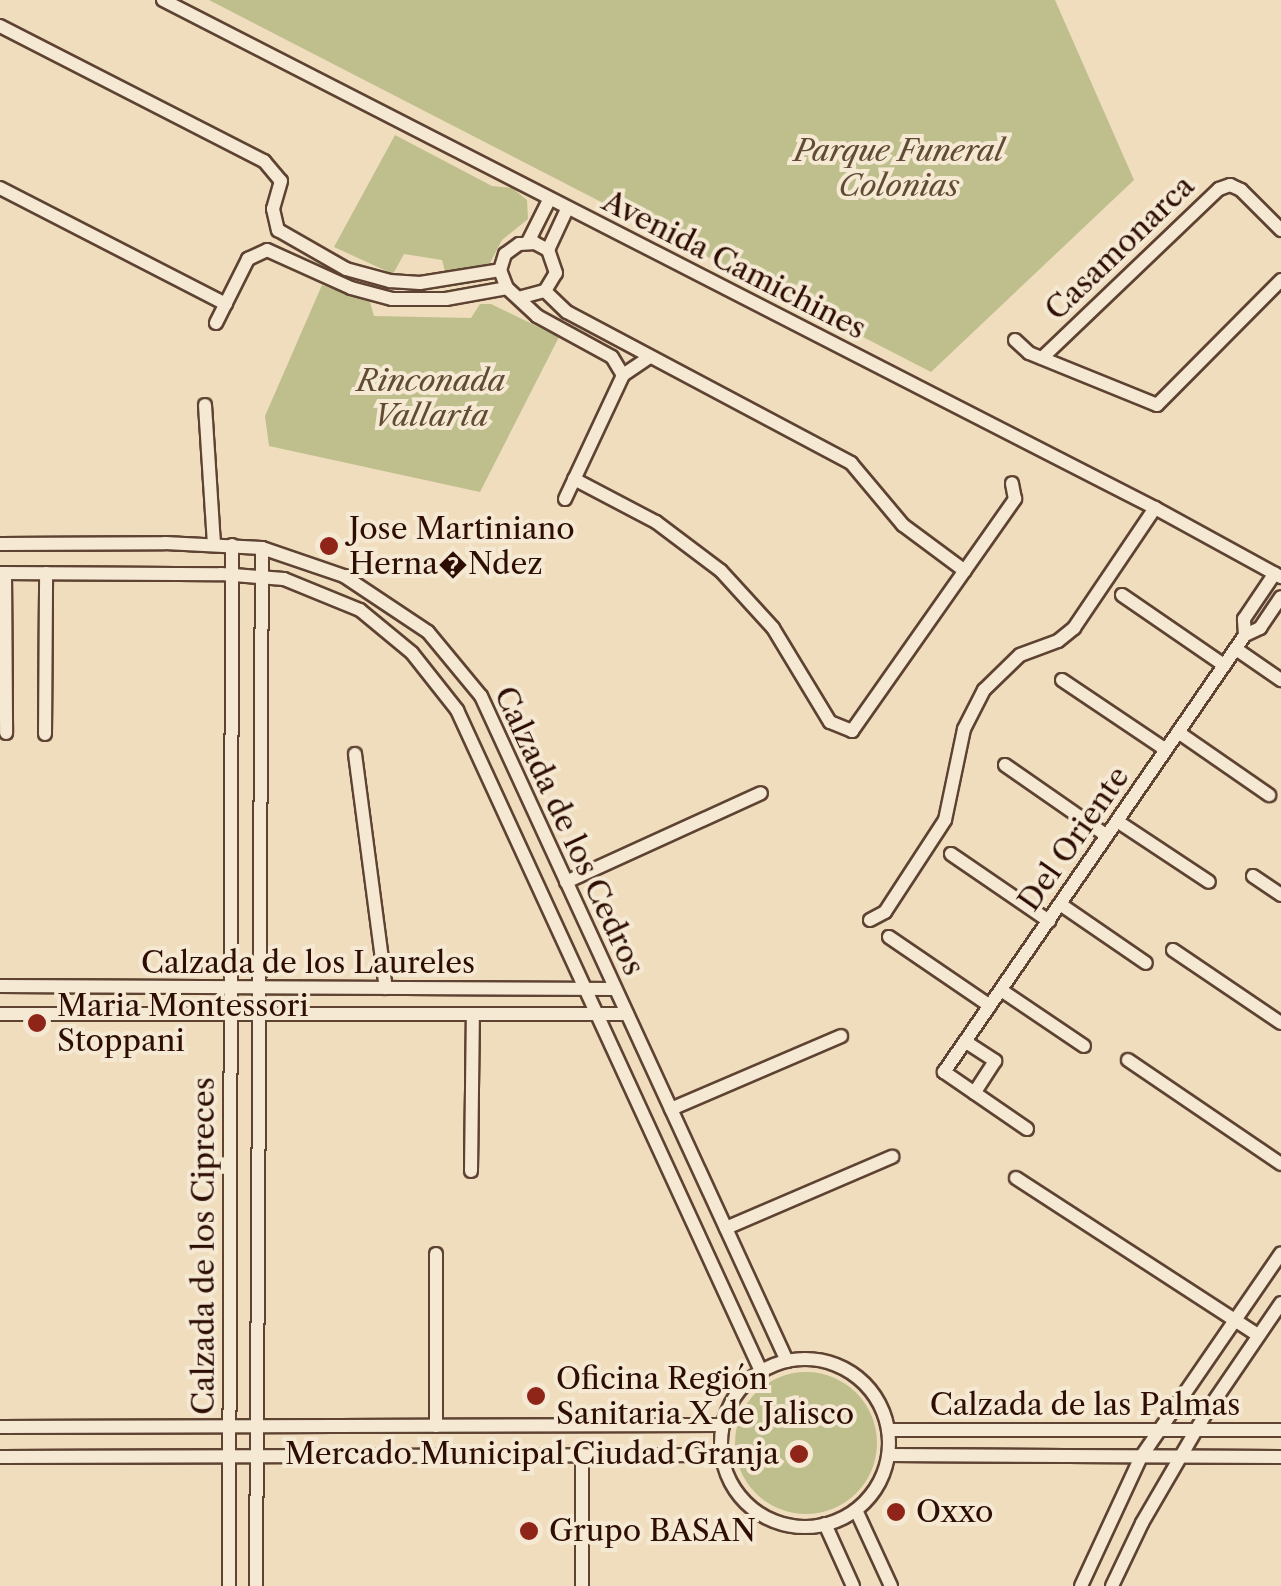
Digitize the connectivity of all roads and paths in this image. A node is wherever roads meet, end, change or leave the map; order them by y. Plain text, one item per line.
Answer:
1 (164, 0) edge
2 (0, 26) edge
3 (0, 188) edge
4 (549, 200) junction
5 (567, 208) junction
6 (1281, 230) edge
7 (528, 242) junction
8 (548, 250) junction
9 (316, 253) junction
10 (309, 268) junction
11 (500, 270) junction
12 (1281, 280) edge
13 (420, 284) junction
14 (507, 288) junction
15 (545, 292) junction
16 (522, 297) junction
17 (420, 301) junction
18 (226, 304) junction
19 (216, 323) dead end
20 (592, 325) junction
21 (584, 340) junction
22 (1015, 340) dead end
23 (650, 357) junction
24 (1042, 358) junction
25 (623, 375) junction
26 (205, 405) dead end
27 (574, 479) junction
28 (1012, 483) dead end
29 (565, 498) dead end
30 (1155, 508) junction
31 (0, 544) edge
32 (214, 544) junction
33 (232, 545) junction
34 (262, 548) junction
35 (965, 571) junction
36 (2, 573) edge
37 (46, 573) junction
38 (232, 574) junction
39 (1278, 575) edge
40 (261, 576) junction
41 (1122, 595) dead end
42 (1281, 597) edge
43 (1245, 635) junction
44 (1236, 649) junction
45 (1224, 665) junction
46 (1062, 680) dead end
47 (1281, 680) edge
48 (1178, 732) junction
49 (6, 734) dead end
50 (45, 734) dead end
51 (1166, 750) junction
52 (355, 754) dead end
53 (1005, 765) dead end
54 (761, 793) dead end
55 (1269, 795) dead end
56 (1117, 821) junction
57 (1107, 836) junction
58 (951, 854) dead end
59 (1253, 876) dead end
60 (566, 882) junction
61 (1209, 882) dead end
62 (1281, 896) edge
63 (1060, 904) junction
64 (578, 906) junction
65 (870, 920) dead end
66 (1048, 920) junction
67 (555, 922) junction
68 (889, 937) dead end
69 (1174, 950) dead end
70 (1146, 963) dead end
71 (0, 986) edge
72 (230, 987) junction
73 (260, 987) junction
74 (386, 988) junction
75 (422, 988) junction
76 (585, 988) junction
77 (615, 989) junction
78 (1001, 990) junction
79 (990, 1006) junction
80 (0, 1014) edge
81 (230, 1014) junction
82 (260, 1014) junction
83 (597, 1014) junction
84 (627, 1014) junction
85 (422, 1016) junction
86 (473, 1016) junction
87 (1281, 1023) edge
88 (840, 1036) dead end
89 (966, 1042) junction
90 (1084, 1046) dead end
91 (1128, 1060) dead end
92 (974, 1092) junction
93 (671, 1109) junction
94 (1028, 1129) dead end
95 (892, 1157) dead end
96 (1281, 1164) edge
97 (471, 1172) dead end
98 (1016, 1178) dead end
99 (726, 1228) junction
100 (1281, 1253) edge
101 (436, 1254) dead end
102 (1281, 1303) edge
103 (1234, 1322) junction
104 (1258, 1335) junction
105 (787, 1360) junction
106 (761, 1371) junction
107 (723, 1425) junction
108 (257, 1426) junction
109 (436, 1426) junction
110 (229, 1427) junction
111 (0, 1428) edge
112 (888, 1430) junction
113 (1160, 1430) junction
114 (1196, 1430) junction
115 (1281, 1430) edge
116 (722, 1455) junction
117 (888, 1455) junction
118 (582, 1456) junction
119 (0, 1457) edge
120 (229, 1457) junction
121 (257, 1457) junction
122 (1142, 1457) junction
123 (1180, 1457) junction
124 (1281, 1457) edge
125 (856, 1510) junction
126 (825, 1524) junction
127 (229, 1586) edge
128 (256, 1586) edge
129 (582, 1586) edge
130 (853, 1586) edge
131 (891, 1586) edge
132 (1081, 1586) edge
133 (1112, 1586) edge

1 - 4 street, Avenida Camichines
2 - 9 street
3 - 18 street
4 - 5 street, Avenida Camichines
4 - 7 street
5 - 8 street
5 - 30 street, Avenida Camichines
6 - 24 street, Casamonarca
7 - 8 street
7 - 11 street
8 - 15 street
9 - 10 street
9 - 13 street
10 - 17 street
10 - 18 street
11 - 13 street
11 - 14 street
12 - 24 street, Casamonarca
13 - 17 street
14 - 16 street
14 - 17 street
15 - 16 street
15 - 20 street
16 - 21 street
18 - 19 street
20 - 21 street
20 - 23 street
21 - 25 street
22 - 24 street, Casamonarca
23 - 25 street
23 - 35 street
25 - 27 street
26 - 32 street
27 - 29 street
27 - 35 street
28 - 35 street
30 - 39 street, Avenida Camichines
30 - 65 street
31 - 32 street, Calzada de los Cedros
32 - 33 street, Calzada de los Cedros
33 - 34 street, Calzada de los Cedros
33 - 38 street, Calzada de los Cipreces
34 - 40 street, Calzada de los Cipreces
34 - 60 street, Calzada de los Cedros
36 - 37 street, Calzada de los Cedros
36 - 49 street
37 - 38 street, Calzada de los Cedros
37 - 50 street
38 - 40 street, Calzada de los Cedros
38 - 72 street, Calzada de los Cipreces
39 - 43 street
40 - 67 street, Calzada de los Cedros
40 - 73 street, Calzada de los Cipreces
41 - 45 street
42 - 43 street
43 - 44 street, Del Oriente
44 - 45 street, Del Oriente
44 - 47 street
45 - 48 street, Del Oriente
46 - 51 street
48 - 51 street, Del Oriente
48 - 55 street
51 - 56 street, Del Oriente
52 - 74 street
53 - 57 street
54 - 60 street
56 - 57 street, Del Oriente
56 - 61 street
57 - 63 street, Del Oriente
58 - 66 street
59 - 62 street
60 - 64 street, Calzada de los Cedros
63 - 66 street, Del Oriente
63 - 70 street
64 - 67 street
64 - 77 street, Calzada de los Cedros
66 - 78 street, Del Oriente
67 - 76 street, Calzada de los Cedros
68 - 79 street
69 - 87 street
71 - 72 street, Calzada de los Laureles
72 - 73 street, Calzada de los Laureles
72 - 81 street, Calzada de los Cipreces
73 - 74 street, Calzada de los Laureles
73 - 82 street, Calzada de los Cipreces
74 - 75 street, Calzada de los Laureles
75 - 76 street, Calzada de los Laureles
75 - 85 street
76 - 77 street, Calzada de los Laureles
76 - 83 street, Calzada de los Cedros
77 - 84 street, Calzada de los Cedros
78 - 79 street, Del Oriente
78 - 90 street
79 - 89 street, Del Oriente
80 - 81 street, Calzada de los Laureles
81 - 82 street, Calzada de los Laureles
81 - 110 street, Calzada de los Cipreces
82 - 85 street, Calzada de los Laureles
82 - 108 street, Calzada de los Cipreces
83 - 84 street, Calzada de los Laureles
83 - 86 street, Calzada de los Laureles
83 - 106 street, Calzada de los Cedros
84 - 93 street, Calzada de los Cedros
85 - 86 street, Calzada de los Laureles
86 - 97 street
88 - 93 street
89 - 92 street
89 - 92 street, Del Oriente
91 - 96 street
92 - 94 street
93 - 99 street, Calzada de los Cedros
95 - 99 street
98 - 103 street
99 - 105 street, Calzada de los Cedros
100 - 103 street
101 - 109 street
102 - 104 street
103 - 104 street
103 - 113 street
104 - 114 street
105 - 106 street
105 - 112 street
106 - 107 street
107 - 109 street
107 - 116 street
108 - 109 street
108 - 110 street
108 - 121 street, Calzada de los Cipreces
110 - 111 street
110 - 120 street, Calzada de los Cipreces
112 - 113 street, Calzada de las Palmas
112 - 117 street
113 - 114 street, Calzada de las Palmas
113 - 122 street
114 - 115 street, Calzada de las Palmas
114 - 123 street
116 - 118 street
116 - 126 street
117 - 122 street, Calzada de las Palmas
117 - 125 street
118 - 121 street
118 - 129 street
119 - 120 street
120 - 121 street
120 - 127 street, Calzada de los Cipreces
121 - 128 street, Calzada de los Cipreces
122 - 123 street, Calzada de las Palmas
122 - 132 street
123 - 124 street, Calzada de las Palmas
123 - 133 street
125 - 126 street
125 - 131 street
126 - 130 street

